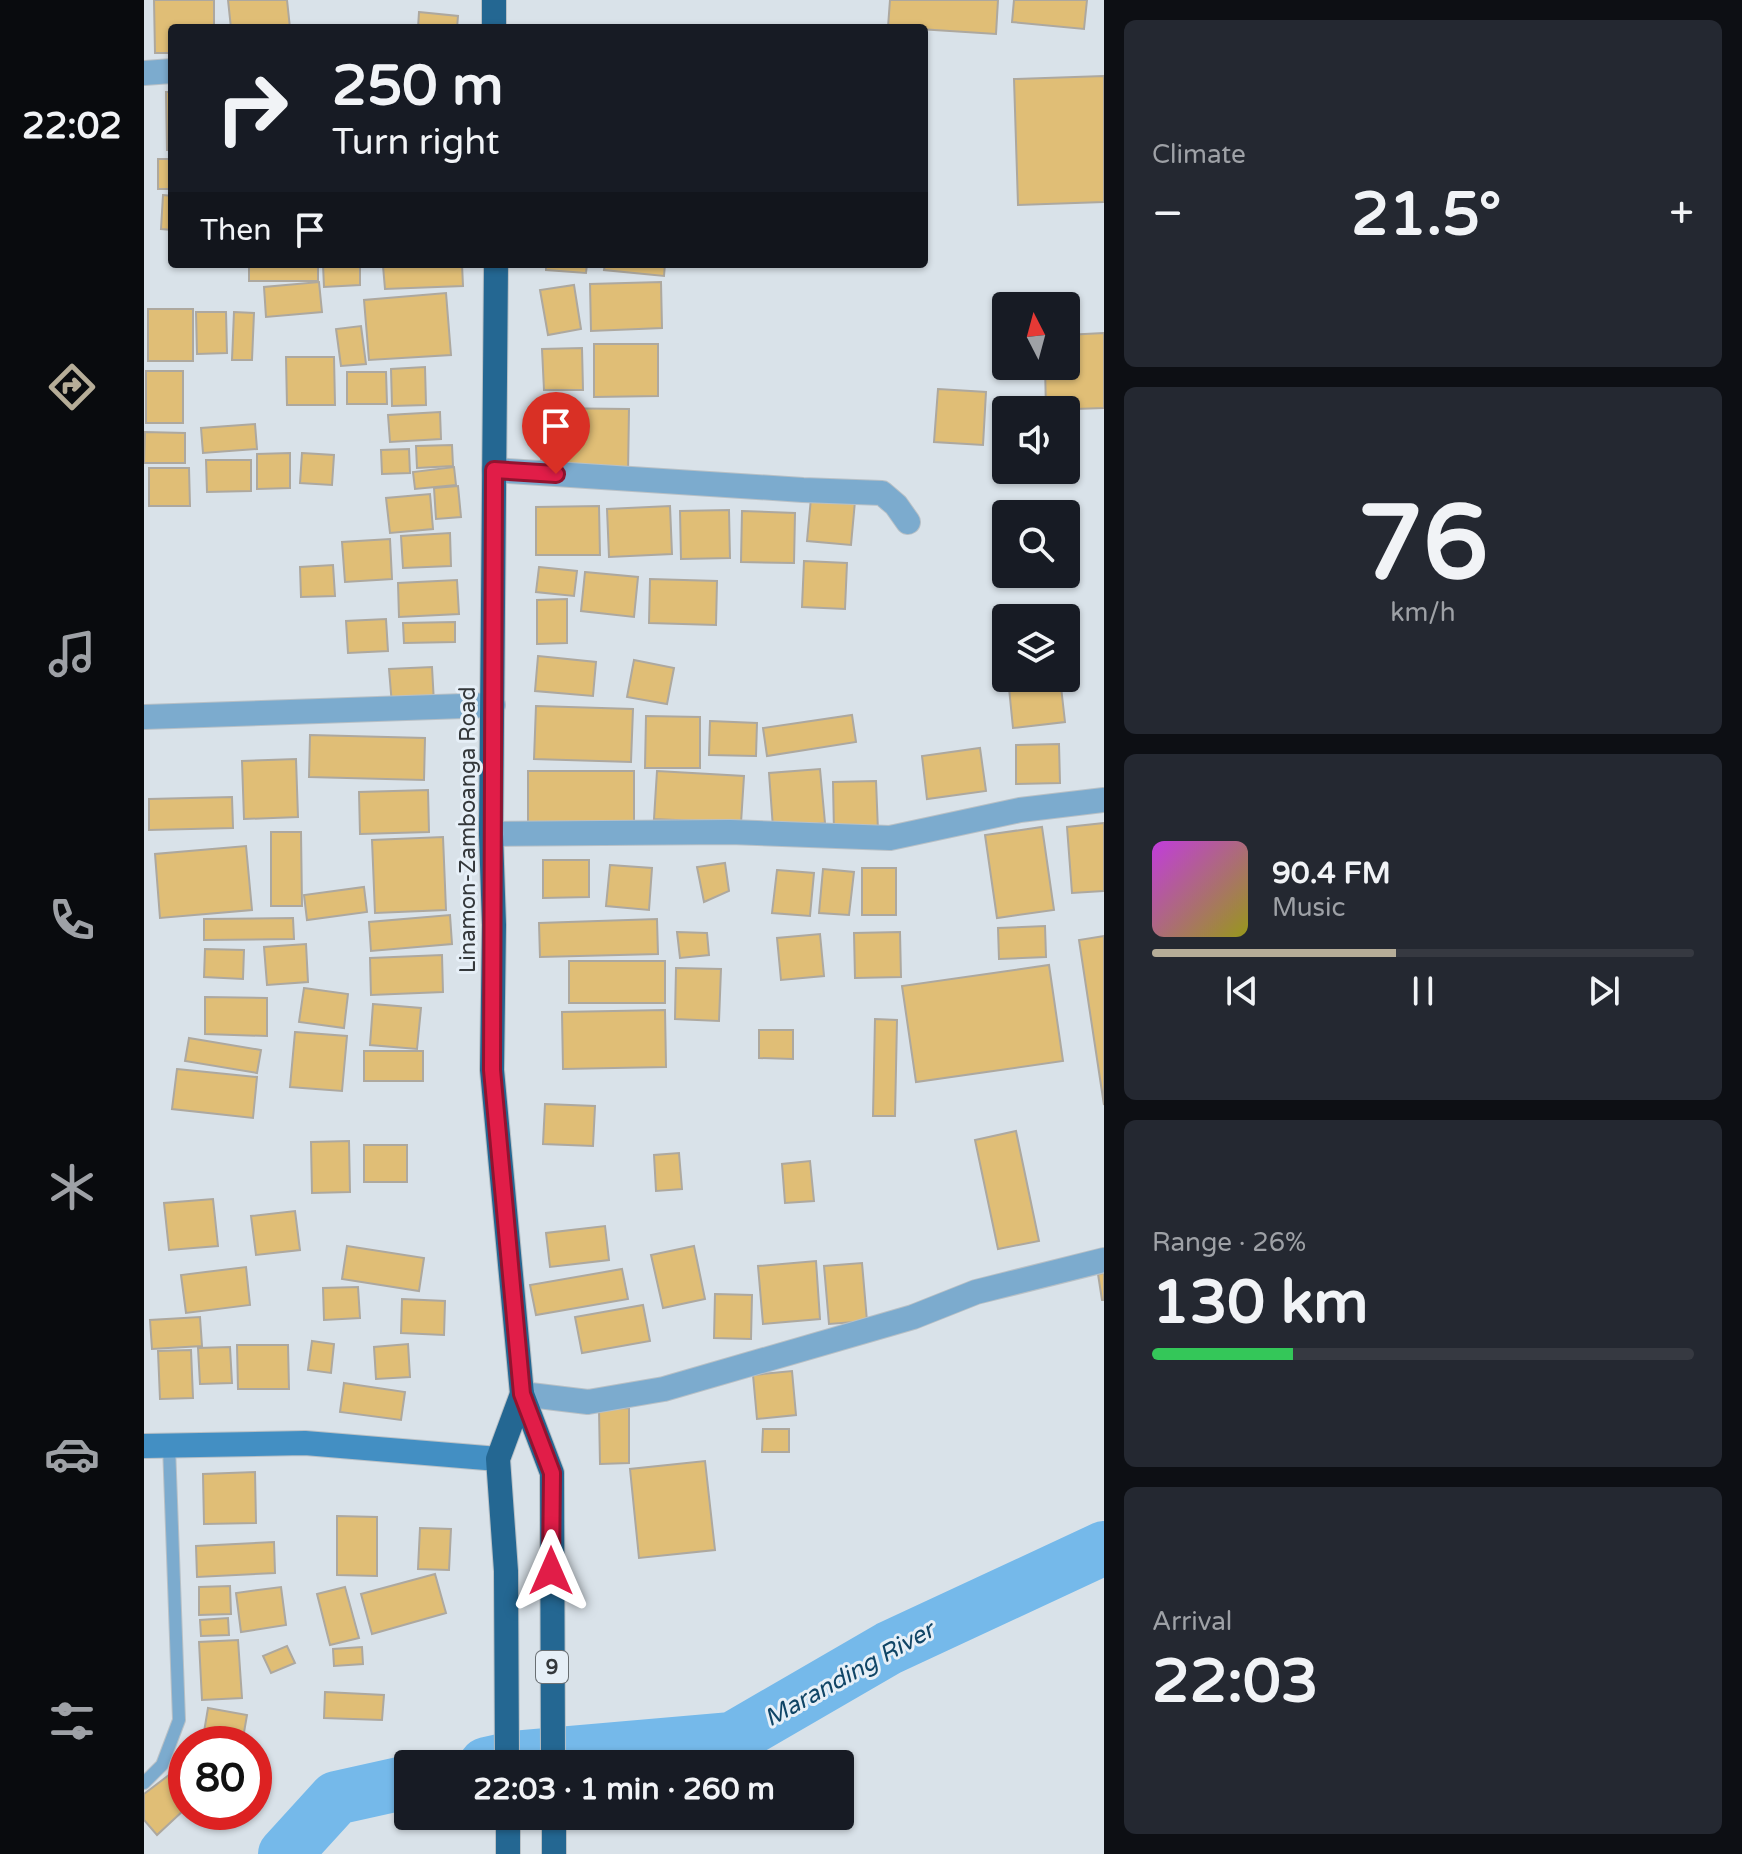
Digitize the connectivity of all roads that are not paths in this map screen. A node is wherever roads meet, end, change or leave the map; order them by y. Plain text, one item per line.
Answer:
1 (494, 0) edge
2 (494, 24) edge
3 (168, 71) edge
4 (144, 73) edge
5 (496, 268) edge
6 (494, 470) junction
7 (908, 522) dead end
8 (493, 705) junction
9 (144, 717) edge
10 (1104, 800) edge
11 (491, 834) junction
12 (1104, 1260) edge
13 (522, 1394) junction
14 (144, 1446) edge
15 (169, 1446) junction
16 (498, 1459) junction
17 (507, 1750) edge
18 (553, 1750) edge
19 (144, 1783) edge
20 (508, 1830) edge
21 (554, 1830) edge
22 (508, 1854) edge
23 (554, 1854) edge

1 - 2 highway
3 - 4 street
5 - 6 highway, Linamon-Zamboanga Road / 9
6 - 7 street
6 - 8 highway, Linamon-Zamboanga Road / 9
8 - 9 street
8 - 11 highway, Linamon-Zamboanga Road / 9
10 - 11 street
11 - 13 highway, Linamon-Zamboanga Road / 9
12 - 13 street
13 - 16 highway, Linamon-Zamboanga Road / 9
13 - 18 highway, Linamon-Zamboanga Road / 9
14 - 15 street
15 - 16 street
15 - 19 lane
16 - 17 highway, Linamon-Zamboanga Road / 9
20 - 22 highway
21 - 23 highway

